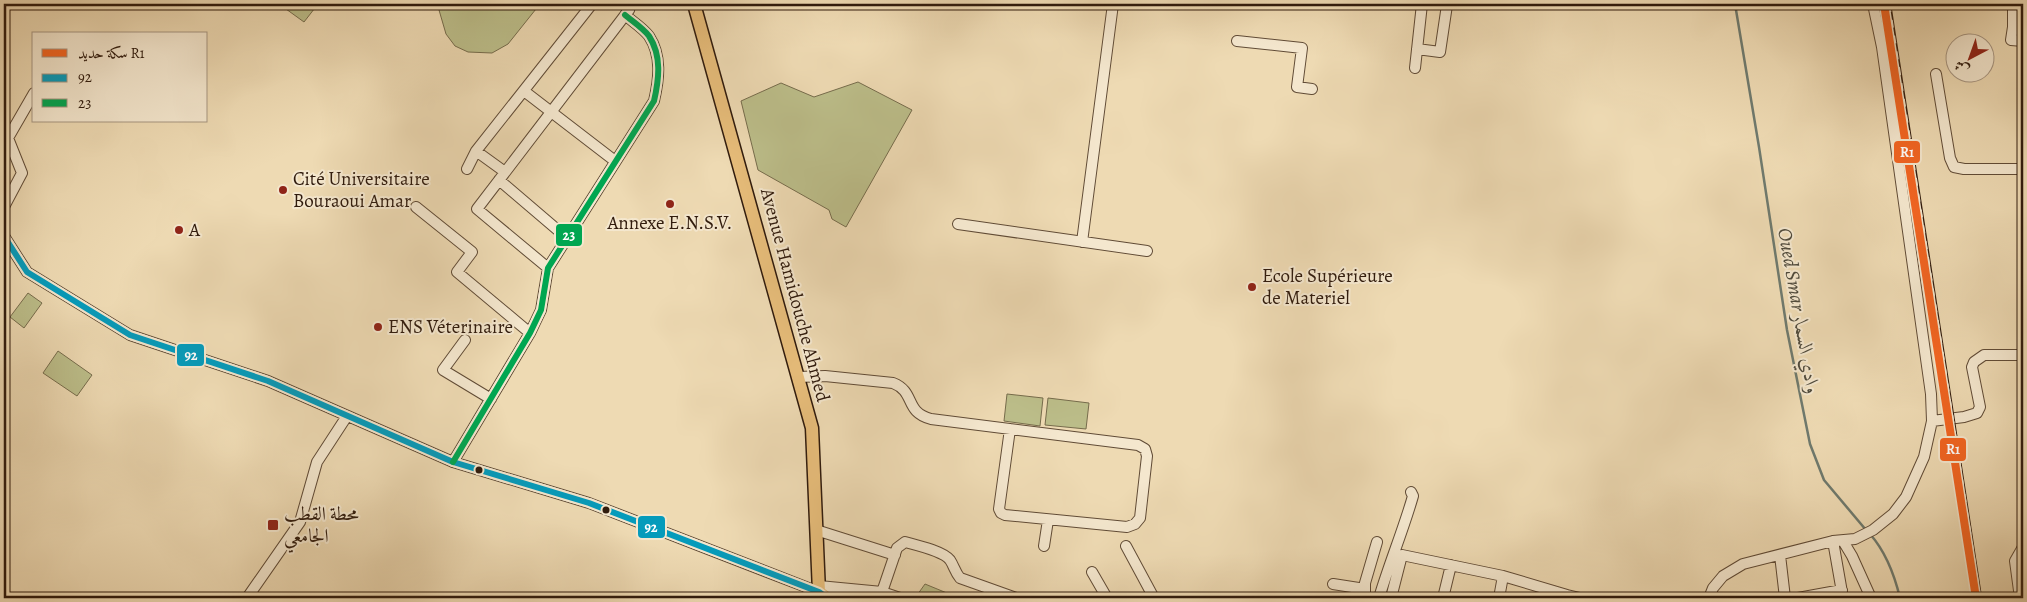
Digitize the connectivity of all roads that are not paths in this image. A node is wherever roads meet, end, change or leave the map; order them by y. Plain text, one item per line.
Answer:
1 (592, 4) edge
2 (623, 4) edge
3 (694, 4) edge
4 (1114, 4) edge
5 (1422, 4) edge
6 (1444, 4) edge
7 (1874, 4) edge
8 (2013, 4) edge
9 (625, 15) junction
10 (2018, 27) edge
11 (1237, 41) dead end
12 (2023, 41) edge
13 (1417, 49) junction
14 (1415, 68) dead end
15 (1936, 74) dead end
16 (1312, 89) dead end
17 (524, 91) junction
18 (32, 96) edge
19 (552, 111) junction
20 (476, 151) junction
21 (615, 161) junction
22 (467, 169) dead end
23 (2023, 169) edge
24 (502, 176) junction
25 (4, 207) edge
26 (416, 207) dead end
27 (958, 224) dead end
28 (4, 236) edge
29 (567, 238) junction
30 (1082, 242) junction
31 (1146, 251) dead end
32 (548, 268) junction
33 (530, 333) junction
34 (465, 340) dead end
35 (2023, 355) edge
36 (799, 377) junction
37 (491, 399) junction
38 (347, 416) junction
39 (1932, 421) junction
40 (1010, 428) junction
41 (453, 462) junction
42 (1411, 492) dead end
43 (1048, 520) junction
44 (816, 530) junction
45 (1838, 541) junction
46 (1377, 542) dead end
47 (1044, 546) dead end
48 (1126, 546) dead end
49 (2023, 547) edge
50 (895, 554) junction
51 (1780, 555) junction
52 (1451, 565) junction
53 (1092, 572) dead end
54 (1503, 576) junction
55 (1333, 584) dead end
56 (882, 592) junction
57 (822, 594) edge
58 (1365, 594) edge
59 (1843, 594) edge
60 (1566, 596) edge
61 (247, 598) edge
62 (900, 598) edge
63 (1016, 598) edge
64 (1107, 598) edge
65 (1154, 598) edge
66 (1379, 598) edge
67 (1391, 598) edge
68 (1443, 598) edge
69 (1498, 598) edge
70 (1580, 598) edge
71 (1709, 598) edge
72 (1785, 598) edge
73 (1798, 598) edge
74 (1871, 598) edge
75 (2020, 598) edge

1 - 17 street
2 - 9 street
3 - 36 main road, Avenue Hamidouche Ahmed
4 - 30 street
5 - 13 street
6 - 13 street
7 - 39 street
8 - 10 street
9 - 19 street
9 - 21 street
10 - 12 street
11 - 16 street
13 - 14 street
15 - 23 street
17 - 19 street
17 - 20 street
18 - 25 street
19 - 21 street
19 - 24 street
20 - 22 street
20 - 24 street
21 - 29 street
24 - 29 street
24 - 32 street
26 - 33 street
27 - 30 street
28 - 38 street
29 - 32 street
30 - 31 street
32 - 33 street
33 - 37 street
34 - 37 street
35 - 39 street
36 - 40 street
36 - 44 main road, Avenue Hamidouche Ahmed
37 - 41 street
38 - 41 street
38 - 61 street
39 - 45 street
40 - 43 street
40 - 43 street
41 - 57 street
42 - 66 street
43 - 47 street
44 - 50 street
44 - 57 main road, Avenue Hamidouche Ahmed
45 - 51 street
45 - 59 street
45 - 74 street
46 - 58 street
48 - 65 street
49 - 75 street
50 - 56 street
50 - 63 street
51 - 71 street
51 - 72 street
52 - 54 street
52 - 67 street
52 - 68 street
53 - 64 street
54 - 60 street
54 - 69 street
55 - 58 street
56 - 57 street
56 - 62 street
59 - 73 street
60 - 70 street

